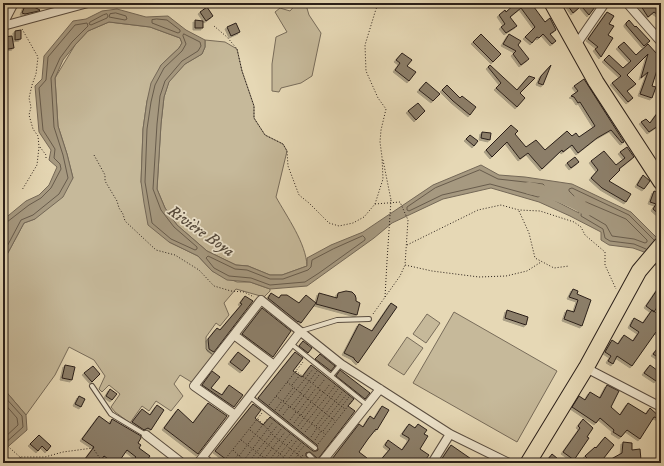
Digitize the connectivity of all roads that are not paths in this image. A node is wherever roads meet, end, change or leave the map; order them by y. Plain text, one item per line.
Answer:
1 (14, 3) edge
2 (88, 3) edge
3 (552, 3) edge
4 (605, 3) edge
5 (626, 3) edge
6 (3, 25) edge
7 (661, 40) edge
8 (576, 45) junction
9 (661, 182) edge
10 (661, 245) edge
11 (368, 319) road end
12 (300, 332) junction
13 (234, 335) junction
14 (290, 343) junction
15 (274, 364) junction
16 (341, 364) junction
17 (586, 368) junction
18 (342, 385) junction
19 (92, 386) dead end
20 (380, 389) junction
21 (249, 396) junction
22 (368, 405) junction
23 (661, 407) edge
24 (234, 414) junction
25 (450, 434) junction
26 (146, 435) joint
27 (313, 447) road end
28 (309, 455) road end
29 (203, 456) junction
30 (182, 463) edge
31 (198, 463) edge
32 (213, 463) edge
33 (317, 463) edge
34 (321, 463) edge
35 (432, 463) edge
36 (509, 463) edge
37 (528, 463) edge

1 - 6 street
2 - 6 street
3 - 8 highway
4 - 8 street
5 - 7 street
8 - 9 highway
10 - 17 highway
11 - 12 lane
12 - 13 street
12 - 14 street
12 - 16 street
13 - 15 street
13 - 24 street
14 - 15 street
14 - 18 lane
15 - 21 street
16 - 18 lane
16 - 20 street
17 - 23 street
17 - 37 highway
18 - 22 lane
19 - 26 lane
20 - 22 street
20 - 25 street
21 - 24 street
21 - 27 lane
22 - 34 street
24 - 29 street
25 - 35 street
25 - 36 street
26 - 30 street
28 - 33 lane
29 - 31 street
29 - 32 lane

